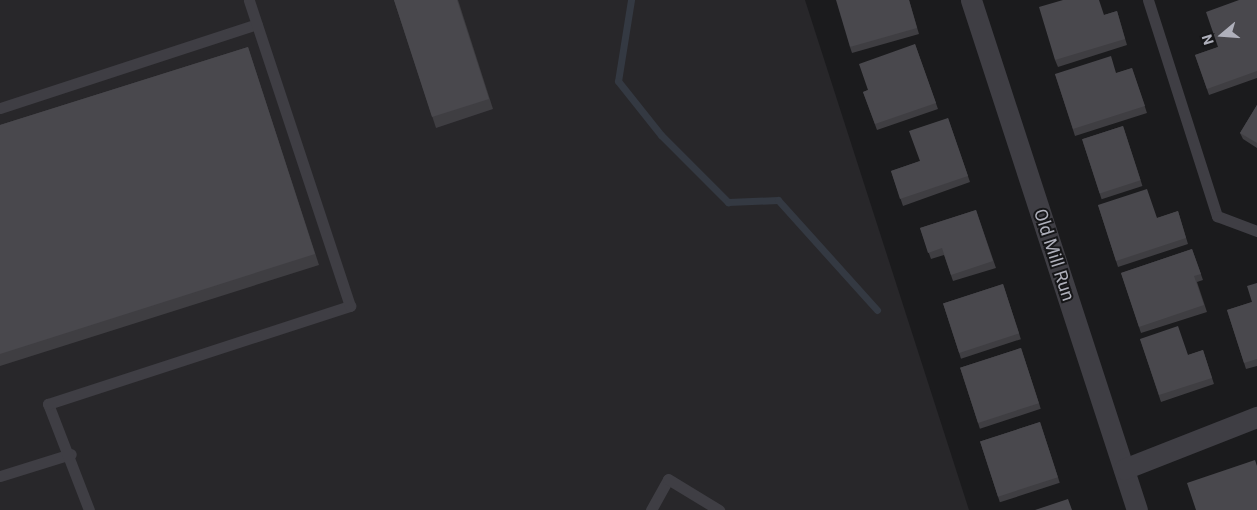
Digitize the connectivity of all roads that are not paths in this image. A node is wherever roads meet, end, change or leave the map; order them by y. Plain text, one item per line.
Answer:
1 (249, 0) edge
2 (971, 0) edge
3 (1148, 0) edge
4 (257, 24) junction
5 (0, 108) edge
6 (1257, 232) edge
7 (1257, 417) edge
8 (70, 454) junction
9 (1124, 469) junction
10 (0, 476) edge
11 (89, 510) edge
12 (651, 510) edge
13 (719, 510) edge
14 (1137, 510) edge

1 - 4 lane
2 - 9 street, Old Mill Run
3 - 6 lane
4 - 5 lane
4 - 8 lane
7 - 9 street
8 - 10 lane
8 - 11 lane
9 - 14 street, Old Mill Run
12 - 13 lane

